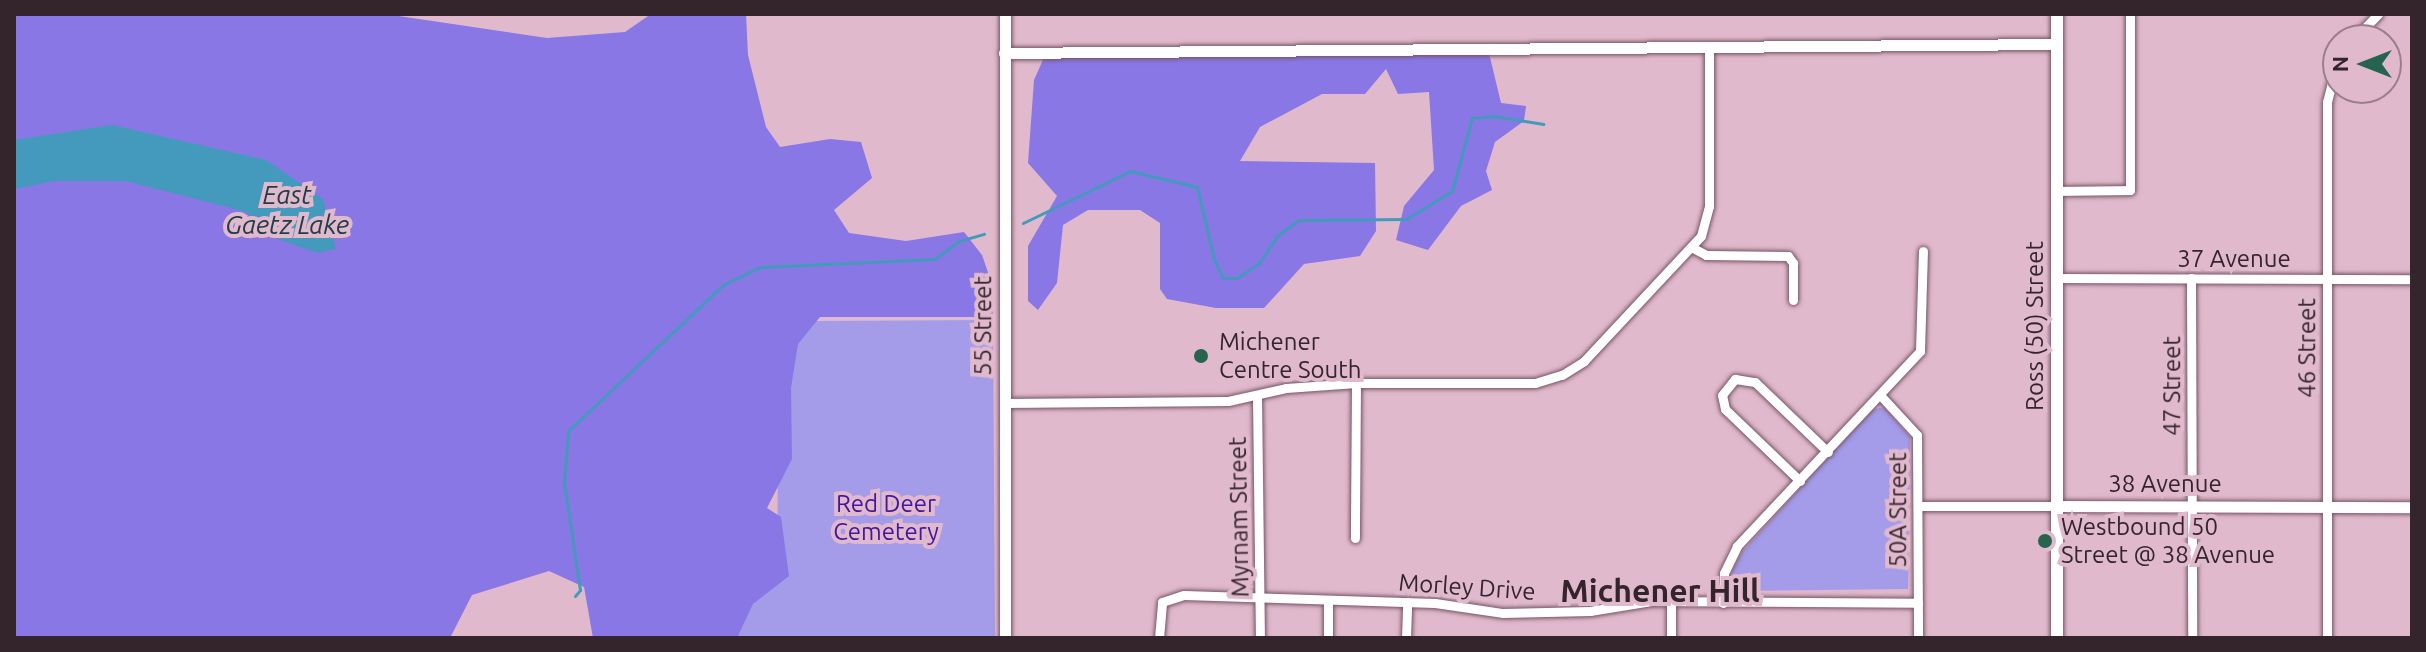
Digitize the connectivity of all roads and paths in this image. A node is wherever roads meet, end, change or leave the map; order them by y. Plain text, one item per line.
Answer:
1 (1005, 14) edge
2 (2057, 14) edge
3 (2130, 14) edge
4 (2057, 44) junction
5 (1709, 47) junction
6 (1004, 53) junction
7 (2328, 104) edge
8 (2057, 191) junction
9 (1693, 248) junction
10 (1923, 251) dead end
11 (2057, 278) junction
12 (2191, 278) junction
13 (2327, 279) junction
14 (2412, 279) edge
15 (1793, 300) dead end
16 (1356, 383) junction
17 (1257, 396) junction
18 (1881, 396) junction
19 (1004, 403) junction
20 (1828, 452) junction
21 (1800, 481) junction
22 (1918, 506) junction
23 (2057, 506) junction
24 (2192, 506) junction
25 (2327, 507) junction
26 (2412, 507) edge
27 (1355, 538) dead end
28 (1259, 598) junction
29 (1328, 601) junction
30 (1407, 602) junction
31 (1671, 603) junction
32 (1723, 603) junction
33 (1918, 603) junction
34 (1005, 638) edge
35 (1159, 638) edge
36 (1260, 638) edge
37 (1328, 638) edge
38 (1406, 638) edge
39 (1671, 638) edge
40 (1918, 638) edge
41 (2057, 638) edge
42 (2192, 638) edge
43 (2327, 638) edge

1 - 6 street, 55 Street
2 - 4 main road, Ross (50) Street
3 - 8 street
4 - 5 street
4 - 8 main road, Ross (50) Street
5 - 6 street
5 - 9 street
6 - 19 street, 55 Street
7 - 13 street, 46 Street
8 - 11 main road, Ross (50) Street
9 - 15 street
9 - 16 street
10 - 18 street
11 - 12 street, 37 Avenue
11 - 23 main road, Ross (50) Street
12 - 13 street, 37 Avenue
12 - 24 street, 47 Street
13 - 14 street, 37 Avenue
13 - 25 street, 46 Street
16 - 17 street
16 - 27 street
17 - 19 street
17 - 28 street, Myrnam Street
18 - 20 street
18 - 22 street, 50A Street
19 - 34 street, 55 Street
20 - 21 street
20 - 21 street
21 - 32 street
22 - 23 street, 38 Avenue
22 - 33 street, 50A Street
23 - 24 street, 38 Avenue
23 - 41 main road, Ross (50) Street
24 - 25 street, 38 Avenue
24 - 42 street, 47 Street
25 - 26 street, 38 Avenue
25 - 43 street, 46 Street
28 - 29 street, Morley Drive
28 - 35 street, Morley Drive
28 - 36 street, Myrnam Street
29 - 30 street, Morley Drive
29 - 37 street
30 - 31 street, Morley Drive
30 - 38 street
31 - 32 street, Morley Drive
31 - 39 street
32 - 33 street, Morley Drive
33 - 40 street, 50A Street

